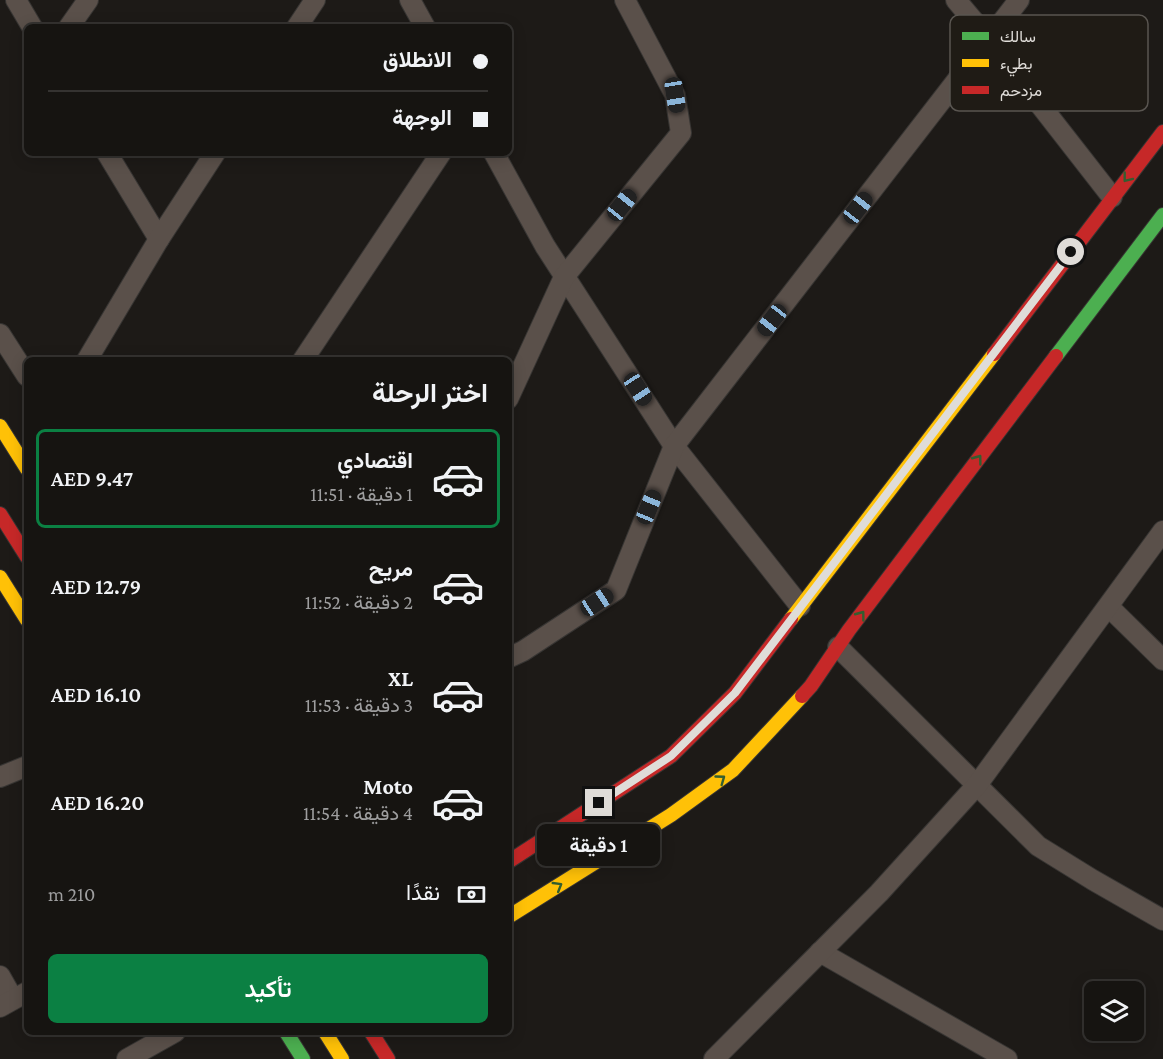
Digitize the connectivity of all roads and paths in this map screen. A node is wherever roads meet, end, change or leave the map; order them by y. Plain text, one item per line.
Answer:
1 (16, 0) edge
2 (88, 0) edge
3 (315, 0) edge
4 (410, 0) edge
5 (625, 0) edge
6 (956, 0) edge
7 (1019, 0) edge
8 (969, 15) edge
9 (1007, 15) edge
10 (30, 24) edge
11 (71, 24) edge
12 (299, 24) edge
13 (423, 24) edge
14 (950, 87) edge
15 (1045, 111) edge
16 (1163, 132) edge
17 (109, 156) edge
18 (213, 156) edge
19 (439, 156) edge
20 (496, 156) edge
21 (1112, 197) junction
22 (1160, 226) edge
23 (159, 239) junction
24 (564, 277) junction
25 (0, 334) edge
26 (89, 357) edge
27 (305, 357) edge
28 (24, 371) edge
29 (512, 390) edge
30 (0, 426) edge
31 (674, 446) junction
32 (24, 464) edge
33 (0, 514) edge
34 (1163, 531) edge
35 (24, 552) edge
36 (0, 577) edge
37 (800, 606) junction
38 (1109, 607) junction
39 (24, 615) edge
40 (838, 647) junction
41 (512, 656) edge
42 (1163, 660) edge
43 (24, 767) edge
44 (0, 777) edge
45 (977, 786) junction
46 (512, 859) edge
47 (512, 914) edge
48 (1163, 920) edge
49 (820, 952) junction
50 (0, 976) edge
51 (13, 999) edge
52 (170, 1035) edge
53 (288, 1035) edge
54 (327, 1035) edge
55 (373, 1035) edge
56 (127, 1059) edge
57 (303, 1059) edge
58 (342, 1059) edge
59 (388, 1059) edge
60 (714, 1059) edge
61 (1007, 1059) edge

1 - 10 street
2 - 11 street
3 - 12 street
4 - 13 street
5 - 24 street
6 - 8 street
7 - 9 street
14 - 31 street
15 - 21 street
16 -> 21 street
17 - 23 street
18 - 23 street
19 - 27 street
20 - 24 street
21 - 37 street
40 -> 22 street
23 - 26 street
24 - 29 street
24 - 31 street
25 - 28 street
30 - 32 street
31 - 37 street
31 - 41 street
33 - 35 street
34 - 38 street
36 - 39 street
37 - 46 street
38 - 42 street
38 - 45 street
40 - 45 street
47 -> 40 street
43 - 44 street
45 - 48 street
45 - 49 street
49 - 60 street
49 - 61 street
50 - 51 street
52 - 56 street
53 - 57 street
54 - 58 street
55 - 59 street

